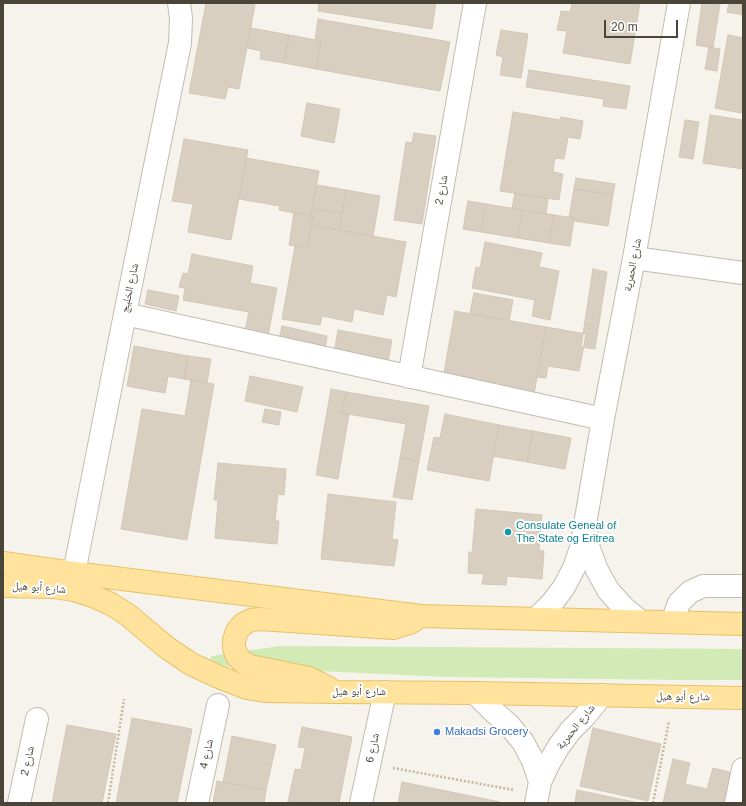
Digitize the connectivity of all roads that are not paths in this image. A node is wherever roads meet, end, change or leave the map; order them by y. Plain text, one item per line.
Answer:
1 (179, 3) edge
2 (475, 3) edge
3 (679, 3) edge
4 (634, 258) junction
5 (743, 273) edge
6 (124, 314) junction
7 (409, 377) junction
8 (603, 419) junction
9 (585, 527) junction
10 (3, 563) edge
11 (74, 573) junction
12 (3, 586) edge
13 (743, 586) edge
14 (421, 616) junction
15 (537, 618) junction
16 (640, 622) junction
17 (672, 622) junction
18 (743, 624) edge
19 (335, 692) junction
20 (385, 692) junction
21 (475, 693) junction
22 (602, 695) junction
23 (743, 698) edge
24 (218, 704) dead end
25 (37, 719) dead end
26 (743, 769) edge
27 (538, 793) edge
28 (19, 803) edge
29 (196, 803) edge
30 (361, 803) edge
31 (736, 803) edge

1 - 6 street, شارع الخليج
2 - 7 street, شارع 2
3 - 4 street, شارع الحمرية
4 - 5 street
4 - 8 street, شارع الحمرية
6 - 7 street
6 - 11 street, شارع الخليج
7 - 8 street
8 - 9 street, شارع الحمرية
9 - 15 street, شارع الحمرية
9 - 16 street, شارع الحمرية
10 - 11 main road, شارع أبو هيل
11 - 14 main road, شارع أبو هيل
12 - 19 main road, شارع أبو هيل
13 - 17 street
14 - 15 main road, شارع أبو هيل
14 - 19 main road
15 - 16 main road, شارع أبو هيل
16 - 17 main road, شارع أبو هيل
17 - 18 main road, شارع أبو هيل
19 - 20 main road, شارع أبو هيل
20 - 21 main road, شارع أبو هيل
20 - 30 street, شارع 6
21 - 22 main road, شارع أبو هيل
21 - 27 street
22 - 23 main road, شارع أبو هيل
22 - 27 street, شارع الحمرية
24 - 29 street, شارع 4
25 - 28 street, شارع 2
26 - 31 street

